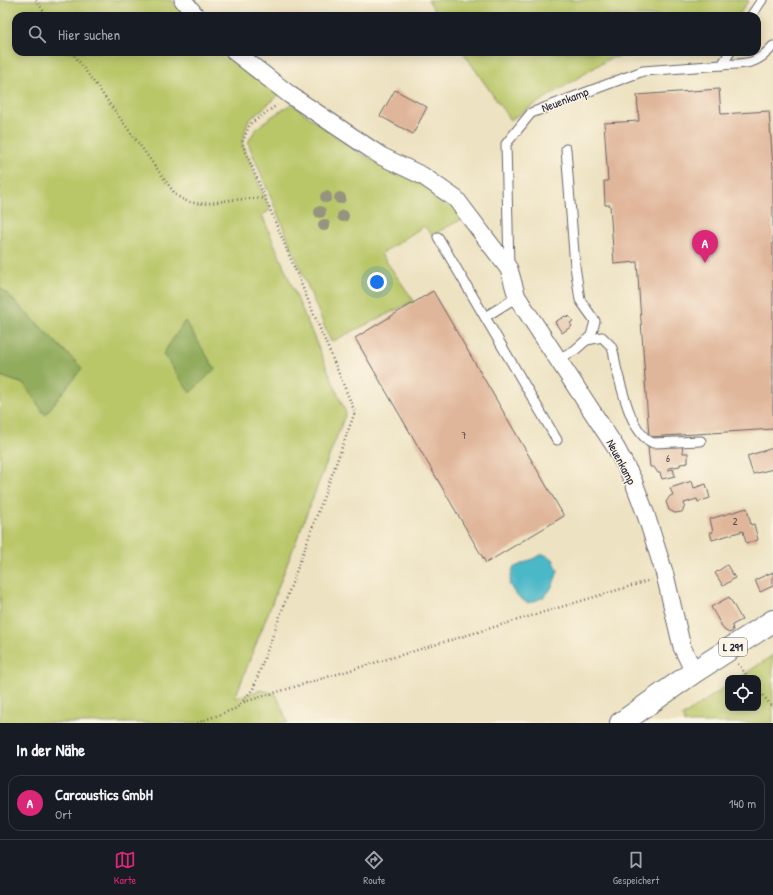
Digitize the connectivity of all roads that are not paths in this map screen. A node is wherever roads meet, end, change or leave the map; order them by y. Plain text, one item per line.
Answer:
1 (183, 0) edge
2 (762, 0) edge
3 (193, 12) edge
4 (754, 12) edge
5 (773, 46) edge
6 (240, 56) edge
7 (728, 56) edge
8 (722, 65) junction
9 (566, 149) dead end
10 (438, 237) dead end
11 (509, 269) junction
12 (517, 297) junction
13 (485, 317) junction
14 (588, 340) junction
15 (558, 360) junction
16 (557, 440) dead end
17 (702, 441) dead end
18 (773, 621) edge
19 (694, 672) junction
20 (621, 723) edge

1 - 3 street
2 - 4 lane
5 - 8 lane, Neuenkamp
6 - 11 street, Neuenkamp
7 - 8 lane
8 - 11 lane, Neuenkamp
9 - 14 lane
10 - 13 lane
11 - 12 street, Neuenkamp
12 - 13 lane
12 - 15 street, Neuenkamp
13 - 16 lane
14 - 15 lane
14 - 17 lane
15 - 19 street, Neuenkamp
18 - 19 main road, L 291
19 - 20 main road, L 291

